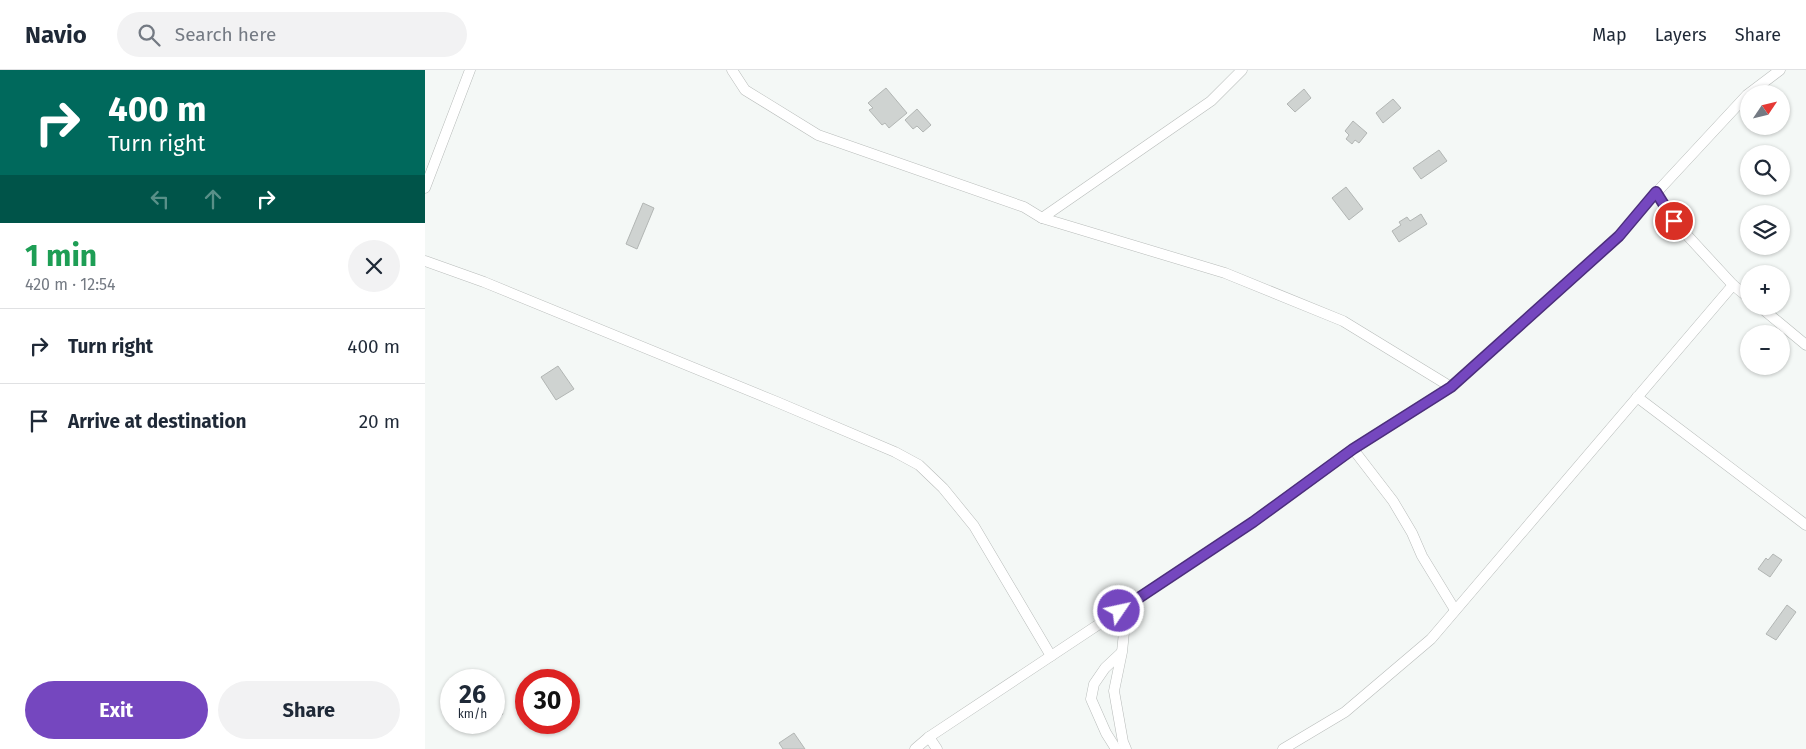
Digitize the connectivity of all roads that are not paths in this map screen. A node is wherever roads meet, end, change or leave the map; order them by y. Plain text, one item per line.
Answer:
1 (470, 70) edge
2 (732, 70) edge
3 (1242, 70) edge
4 (1780, 70) edge
5 (425, 188) edge
6 (1656, 192) junction
7 (1042, 218) junction
8 (425, 261) edge
9 (1733, 285) junction
10 (1740, 291) edge
11 (1770, 315) edge
12 (1806, 345) edge
13 (1451, 387) junction
14 (1637, 396) junction
15 (1353, 449) junction
16 (1806, 525) edge
17 (1455, 610) junction
18 (1119, 611) junction
19 (1122, 652) junction
20 (1051, 656) junction
21 (929, 737) junction
22 (915, 749) edge
23 (937, 749) edge
24 (1116, 749) edge
25 (1126, 749) edge
26 (1283, 749) edge

1 - 5 street
2 - 7 street
3 - 7 street
4 - 6 street
6 - 9 street
6 - 13 street
7 - 13 street
8 - 20 street
9 - 10 street
9 - 14 street
11 - 12 street
13 - 15 street
14 - 16 street
14 - 17 street
15 - 17 street
15 - 18 street
17 - 26 street
18 - 19 street
18 - 20 street
19 - 24 street
19 - 25 street
20 - 21 street
21 - 22 street
21 - 23 street

